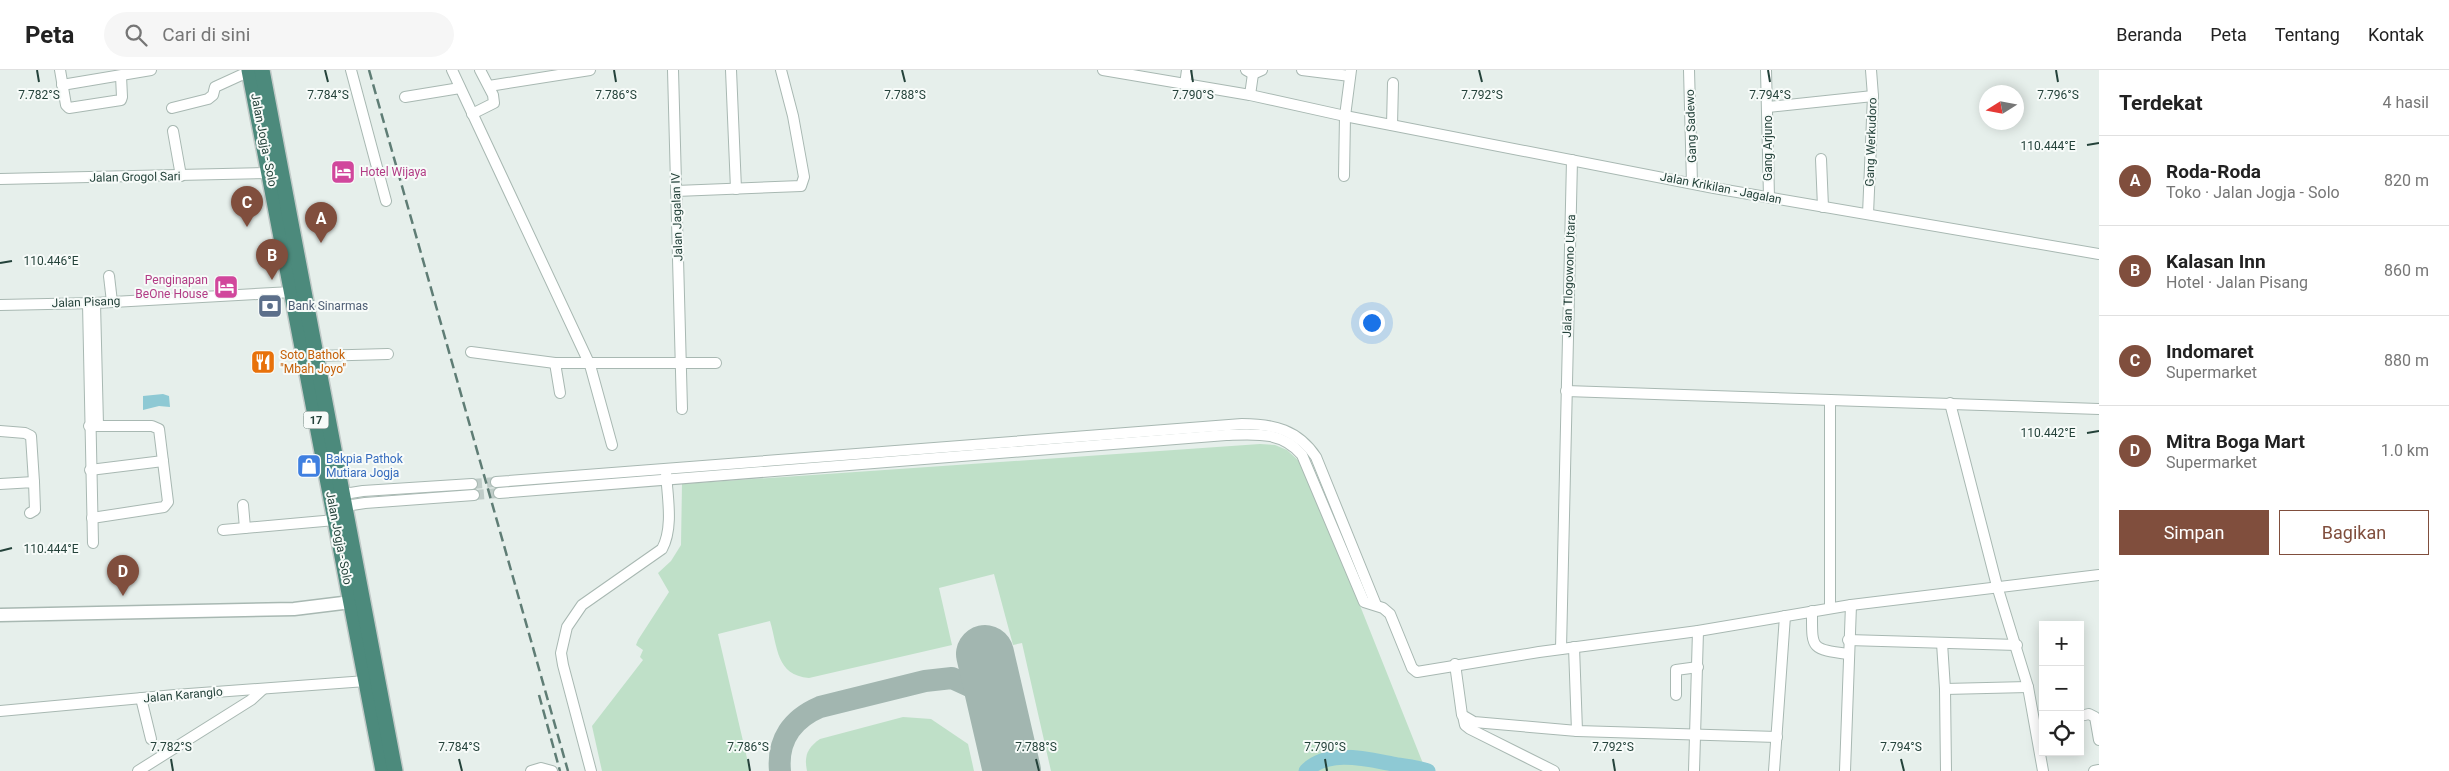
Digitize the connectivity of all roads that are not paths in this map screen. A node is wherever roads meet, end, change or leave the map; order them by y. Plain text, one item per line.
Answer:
1 (60, 70) edge
2 (152, 70) edge
3 (254, 70) edge
4 (351, 70) edge
5 (452, 70) edge
6 (480, 70) edge
7 (590, 70) edge
8 (673, 70) edge
9 (731, 70) edge
10 (781, 70) edge
11 (1103, 70) edge
12 (1188, 70) edge
13 (1302, 70) edge
14 (1689, 70) edge
15 (1766, 70) edge
16 (1871, 70) edge
17 (1254, 71) edge
18 (1350, 73) edge
19 (120, 76) junction
20 (1393, 83) dead end
21 (62, 85) junction
22 (1185, 85) junction
23 (489, 86) junction
24 (460, 88) junction
25 (1250, 95) junction
26 (1873, 96) junction
27 (405, 97) dead end
28 (1768, 107) junction
29 (172, 108) dead end
30 (472, 114) junction
31 (1345, 116) junction
32 (1392, 125) junction
33 (173, 131) dead end
34 (1821, 159) dead end
35 (1572, 160) junction
36 (270, 173) junction
37 (181, 176) junction
38 (1344, 176) dead end
39 (0, 179) edge
40 (1692, 183) junction
41 (736, 188) junction
42 (676, 191) junction
43 (1769, 197) junction
44 (386, 201) dead end
45 (1823, 207) junction
46 (1868, 214) junction
47 (2099, 254) edge
48 (108, 276) dead end
49 (292, 292) junction
50 (112, 302) junction
51 (91, 303) junction
52 (0, 304) edge
53 (471, 352) dead end
54 (388, 354) dead end
55 (316, 356) junction
56 (555, 363) junction
57 (716, 363) dead end
58 (681, 364) junction
59 (590, 365) junction
60 (1566, 391) junction
61 (560, 393) dead end
62 (1830, 400) junction
63 (1950, 404) junction
64 (682, 409) dead end
65 (2099, 409) edge
66 (94, 426) junction
67 (0, 431) edge
68 (612, 445) dead end
69 (875, 452) junction
70 (163, 461) junction
71 (871, 464) junction
72 (90, 470) junction
73 (666, 473) junction
74 (34, 482) junction
75 (496, 482) tunnel mouth
76 (0, 484) edge
77 (472, 484) tunnel mouth
78 (499, 493) tunnel mouth
79 (474, 495) tunnel mouth
80 (244, 505) dead end
81 (337, 505) junction
82 (30, 513) dead end
83 (92, 518) junction
84 (245, 528) junction
85 (224, 530) dead end
86 (93, 542) dead end
87 (2099, 575) edge
88 (1996, 586) junction
89 (351, 602) junction
90 (1376, 605) junction
91 (1851, 605) junction
92 (1830, 608) junction
93 (1812, 611) junction
94 (0, 615) edge
95 (1785, 616) junction
96 (1698, 631) junction
97 (1848, 640) junction
98 (1942, 643) junction
99 (2017, 646) junction
100 (1574, 647) junction
101 (1561, 649) junction
102 (1848, 654) junction
103 (1455, 664) junction
104 (1698, 667) junction
105 (366, 681) junction
106 (2028, 687) junction
107 (259, 689) junction
108 (1945, 689) junction
109 (1676, 696) dead end
110 (141, 698) junction
111 (0, 711) edge
112 (1462, 715) junction
113 (2084, 715) edge
114 (2038, 722) edge
115 (1577, 731) junction
116 (1696, 734) junction
117 (1777, 737) junction
118 (151, 739) dead end
119 (2099, 740) edge
120 (156, 766) edge
121 (2099, 770) edge
122 (138, 771) edge
123 (383, 771) edge
124 (396, 771) edge
125 (530, 771) edge
126 (552, 771) edge
127 (592, 771) edge
128 (1554, 771) edge
129 (1694, 771) edge
130 (1774, 771) edge
131 (1845, 771) edge
132 (1946, 771) edge
133 (2043, 771) edge
134 (2094, 771) edge

1 - 21 street
2 - 19 street
3 - 29 street
3 - 36 highway, Jalan Jogja - Solo / 17
3 - 55 highway, Jalan Jogja - Solo / 17
4 - 44 street
5 - 24 street
6 - 23 street
7 - 23 street
8 - 42 street, Jalan Jagalan IV
9 - 41 street
10 - 41 street
11 - 22 street, Jalan Krikilan - Jagalan
12 - 22 street
13 - 18 street
14 - 40 street, Gang Sadewo
15 - 28 street, Gang Arjuno
16 - 26 street, Gang Werkudoro
17 - 25 street
18 - 31 street
19 - 21 street
19 - 21 street
20 - 32 street
22 - 25 street, Jalan Krikilan - Jagalan
23 - 30 street
24 - 27 street
24 - 30 street
25 - 31 street, Jalan Krikilan - Jagalan
26 - 28 street
26 - 46 street, Gang Werkudoro
28 - 43 street, Gang Arjuno
30 - 59 street
31 - 32 street, Jalan Krikilan - Jagalan
31 - 38 street
32 - 35 street, Jalan Krikilan - Jagalan
33 - 37 street
34 - 45 street
35 - 40 street, Jalan Krikilan - Jagalan
35 - 60 street, Jalan Tlogowono Utara
36 - 37 street, Jalan Grogol Sari
36 - 49 highway, Jalan Jogja - Solo / 17
37 - 39 street, Jalan Grogol Sari
40 - 43 street, Jalan Krikilan - Jagalan
41 - 42 street
42 - 58 street, Jalan Jagalan IV
43 - 45 street, Jalan Krikilan - Jagalan
45 - 46 street, Jalan Krikilan - Jagalan
46 - 47 street, Jalan Krikilan - Jagalan
48 - 50 street
49 - 50 street, Jalan Pisang
49 - 81 highway, Jalan Jogja - Solo / 17
50 - 51 street, Jalan Pisang
51 - 52 street, Jalan Pisang
51 - 66 street
53 - 56 street
54 - 55 street
55 - 81 highway, Jalan Jogja - Solo / 17
56 - 59 street
56 - 61 street
57 - 58 street
58 - 59 street
58 - 64 street, Jalan Jagalan IV
59 - 68 street
60 - 62 street
60 - 101 street, Jalan Tlogowono Utara
62 - 63 street
62 - 92 street
63 - 65 street
63 - 88 street
66 - 70 street
66 - 72 street
67 - 74 street
69 - 71 street
69 - 73 street
69 - 90 street
70 - 72 street
70 - 83 street
71 - 73 street
71 - 90 street
72 - 83 street
73 - 75 street
73 - 78 street
73 - 127 street
74 - 76 street
74 - 82 street
77 - 81 street
79 - 81 street
80 - 84 street
81 - 84 street
81 - 89 highway, Jalan Jogja - Solo / 17
81 - 124 highway, Jalan Jogja - Solo / 17
83 - 86 street
84 - 85 street
87 - 88 street
88 - 91 street
88 - 99 street
89 - 94 street
89 - 105 highway, Jalan Jogja - Solo / 17
90 - 103 street
91 - 92 street
91 - 97 street
92 - 93 street
93 - 95 street
93 - 102 street
95 - 96 street
95 - 117 street
96 - 100 street
96 - 104 street
97 - 98 street
97 - 102 street
98 - 99 street
98 - 108 street
99 - 106 street
100 - 101 street
100 - 115 street
101 - 103 street
102 - 131 street
103 - 112 street
104 - 109 street
104 - 116 street
105 - 107 street, Jalan Karanglo
105 - 123 highway, Jalan Jogja - Solo / 17
106 - 108 street
106 - 114 street
107 - 110 street, Jalan Karanglo
107 - 120 street
108 - 132 street
110 - 111 street, Jalan Karanglo
110 - 118 street
112 - 115 street
112 - 128 street
113 - 119 street
114 - 133 street
115 - 116 street
116 - 117 street
116 - 129 street
117 - 130 street
120 - 122 street
121 - 134 street
125 - 126 street

